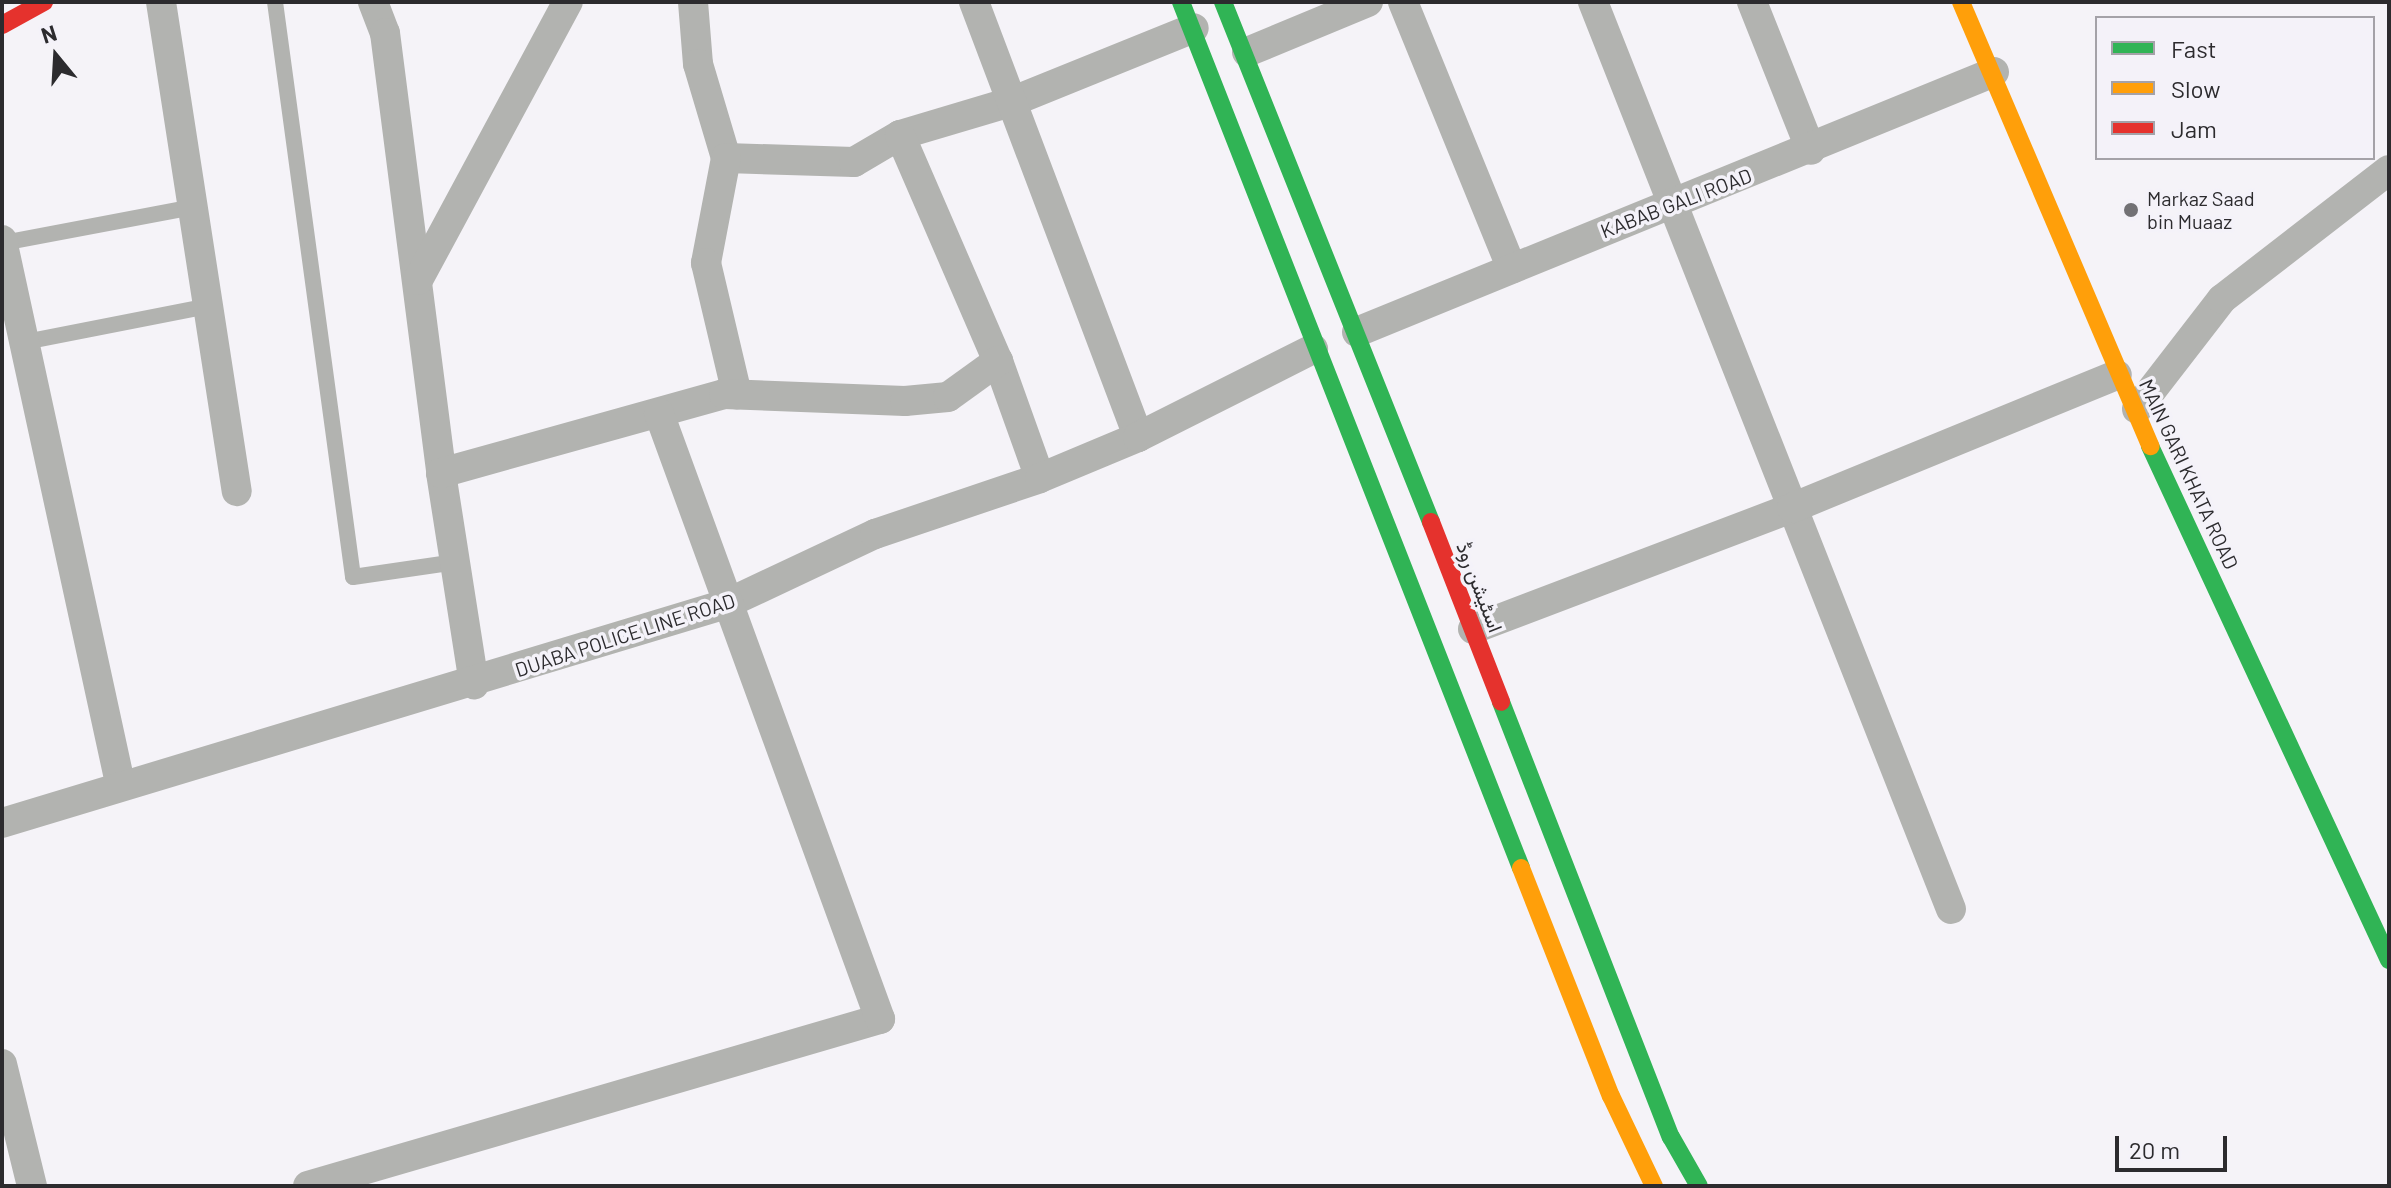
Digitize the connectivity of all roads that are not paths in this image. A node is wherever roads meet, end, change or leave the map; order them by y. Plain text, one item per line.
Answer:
1 (44, 2) edge
2 (161, 2) edge
3 (275, 2) edge
4 (373, 2) edge
5 (568, 2) edge
6 (693, 2) edge
7 (974, 2) edge
8 (1223, 2) edge
9 (1368, 2) edge
10 (1403, 2) edge
11 (1593, 2) edge
12 (1752, 2) edge
13 (1961, 2) edge
14 (1188, 15) edge
15 (2, 25) edge
16 (1247, 52) junction
17 (1994, 72) junction
18 (1011, 102) junction
19 (900, 135) junction
20 (1811, 150) junction
21 (726, 158) junction
22 (2389, 170) edge
23 (1670, 206) junction
24 (193, 207) junction
25 (2, 242) edge
26 (1512, 269) junction
27 (418, 280) junction
28 (209, 306) junction
29 (1357, 332) junction
30 (25, 342) junction
31 (1313, 349) junction
32 (998, 361) junction
33 (2117, 375) junction
34 (737, 394) junction
35 (2137, 409) junction
36 (659, 413) junction
37 (1138, 437) junction
38 (441, 473) junction
39 (1040, 478) junction
40 (237, 491) dead end
41 (1792, 508) junction
42 (456, 562) junction
43 (726, 604) junction
44 (1473, 629) junction
45 (474, 684) junction
46 (120, 783) junction
47 (2, 823) edge
48 (1951, 909) dead end
49 (2389, 960) edge
50 (2, 1064) edge
51 (1643, 1181) edge
52 (32, 1186) edge
53 (308, 1186) edge
54 (1699, 1186) edge

1 - 15 street
2 - 24 street
3 - 42 lane
4 - 27 street
5 - 27 street
6 - 21 street
7 - 18 street
8 - 16 street, اسٹیشن روڈ
9 - 16 street
10 - 26 street
11 - 23 street
12 - 20 street
13 - 17 street, MAIN GARI KHATA ROAD
14 - 18 street
14 - 31 street
16 - 29 street, اسٹیشن روڈ
17 - 20 street, KABAB GALI ROAD
17 - 33 street, MAIN GARI KHATA ROAD
18 - 19 street
18 - 37 street
19 - 21 street
19 - 32 street
20 - 23 street, KABAB GALI ROAD
21 - 34 street
22 - 35 street
23 - 26 street, KABAB GALI ROAD
23 - 41 street
24 - 25 lane
24 - 28 street
25 - 30 street
26 - 29 street, KABAB GALI ROAD
27 - 38 street
28 - 30 lane
28 - 40 street
29 - 44 street, اسٹیشن روڈ
30 - 46 street
31 - 37 street, DUABA POLICE LINE ROAD
31 - 51 street
32 - 34 street
32 - 39 street
33 - 35 street, MAIN GARI KHATA ROAD
33 - 41 street
34 - 36 street
35 - 49 street, MAIN GARI KHATA ROAD
36 - 38 street
36 - 43 street
37 - 39 street, DUABA POLICE LINE ROAD
38 - 42 street
39 - 43 street, DUABA POLICE LINE ROAD
41 - 44 street
41 - 48 street
42 - 45 street
43 - 45 street, DUABA POLICE LINE ROAD
43 - 53 street
44 - 54 street, اسٹیشن روڈ
45 - 46 street, DUABA POLICE LINE ROAD
46 - 47 street, DUABA POLICE LINE ROAD
50 - 52 street

